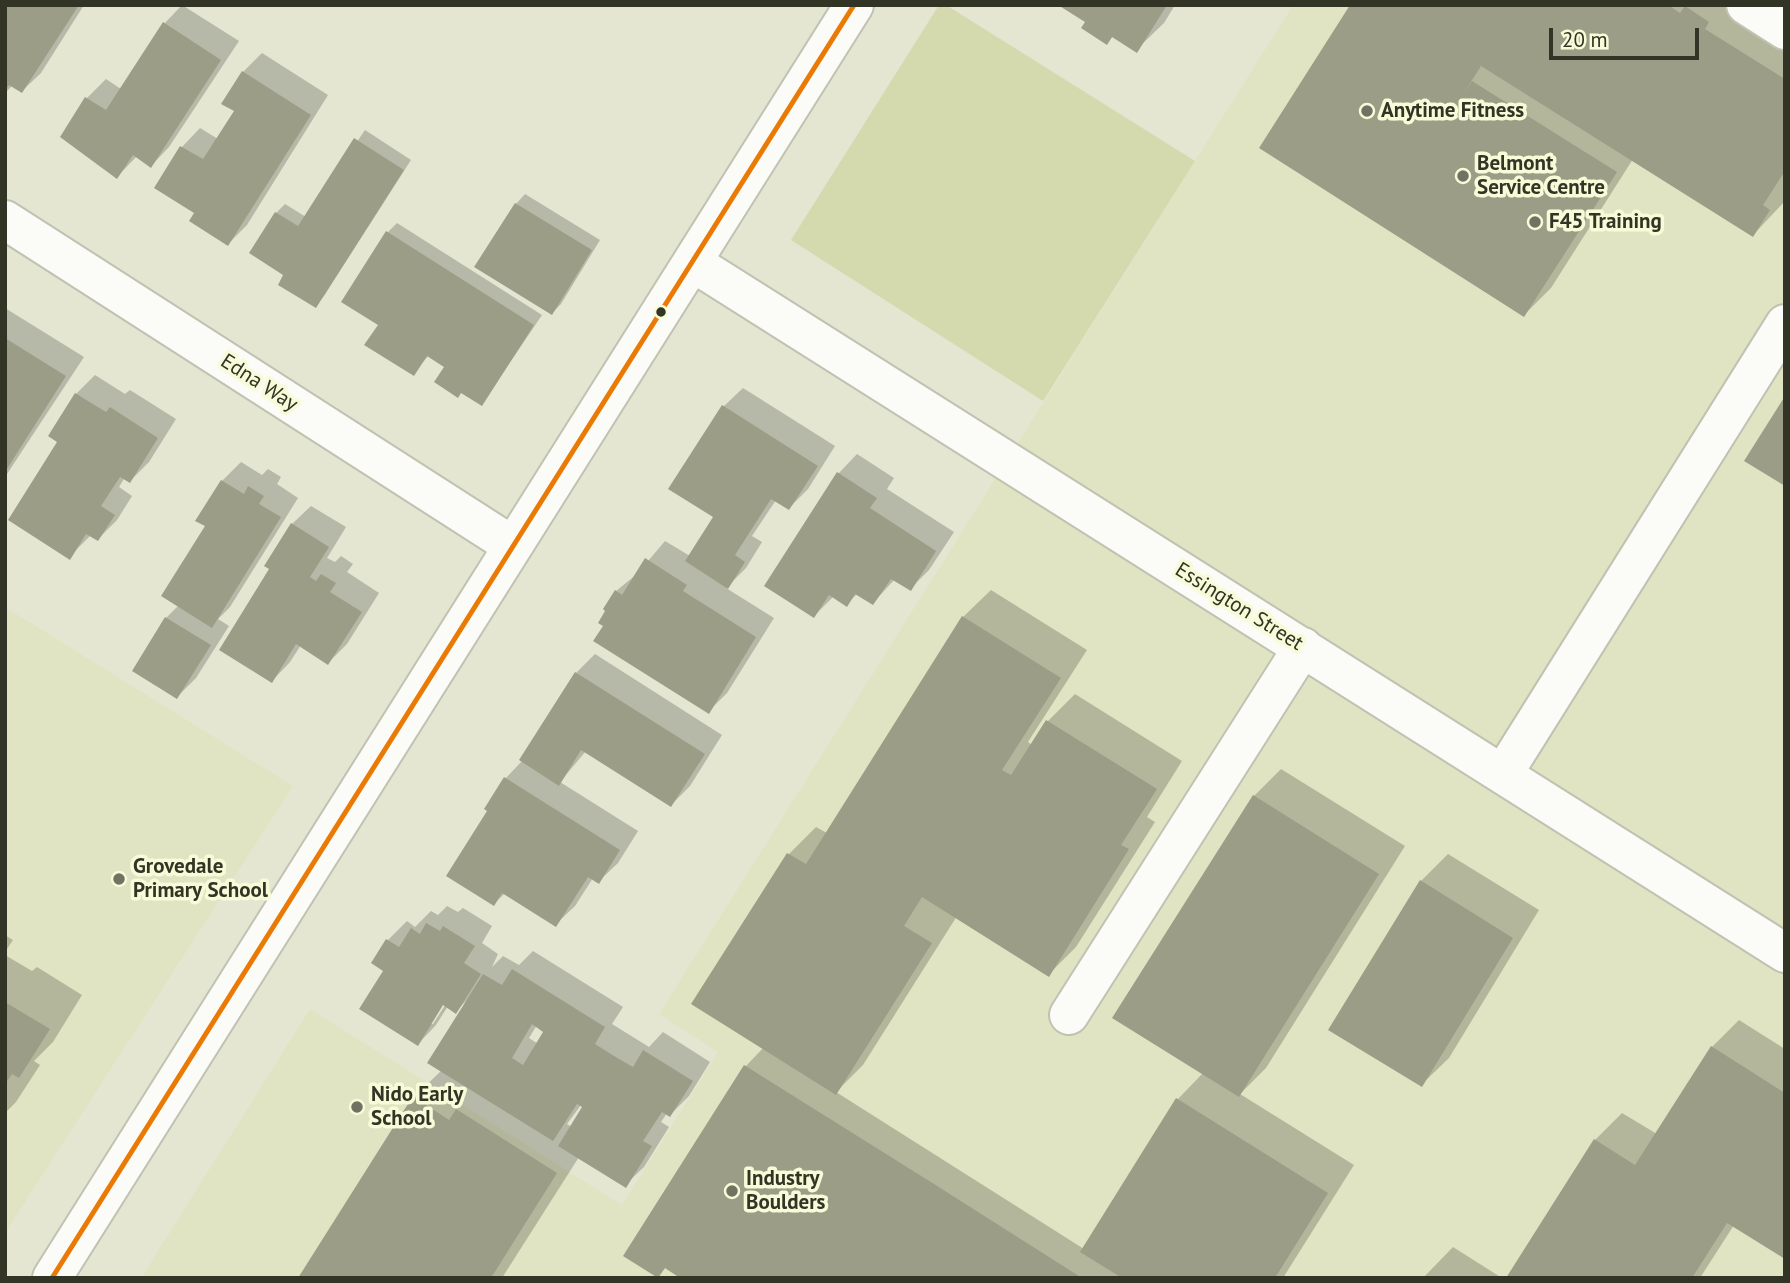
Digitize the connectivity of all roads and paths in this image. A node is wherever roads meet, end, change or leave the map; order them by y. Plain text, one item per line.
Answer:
1 (854, 5) edge
2 (1746, 5) edge
3 (1785, 30) edge
4 (5, 220) edge
5 (692, 262) junction
6 (1785, 324) edge
7 (513, 546) junction
8 (1303, 647) junction
9 (1503, 774) junction
10 (1785, 953) edge
11 (1069, 1015) dead end
12 (52, 1278) edge

1 - 5 street
2 - 3 street
4 - 7 street, Edna Way
5 - 7 street
5 - 8 street, Essington Street
6 - 9 street
7 - 12 street
8 - 9 street, Essington Street
8 - 11 street
9 - 10 street, Essington Street

